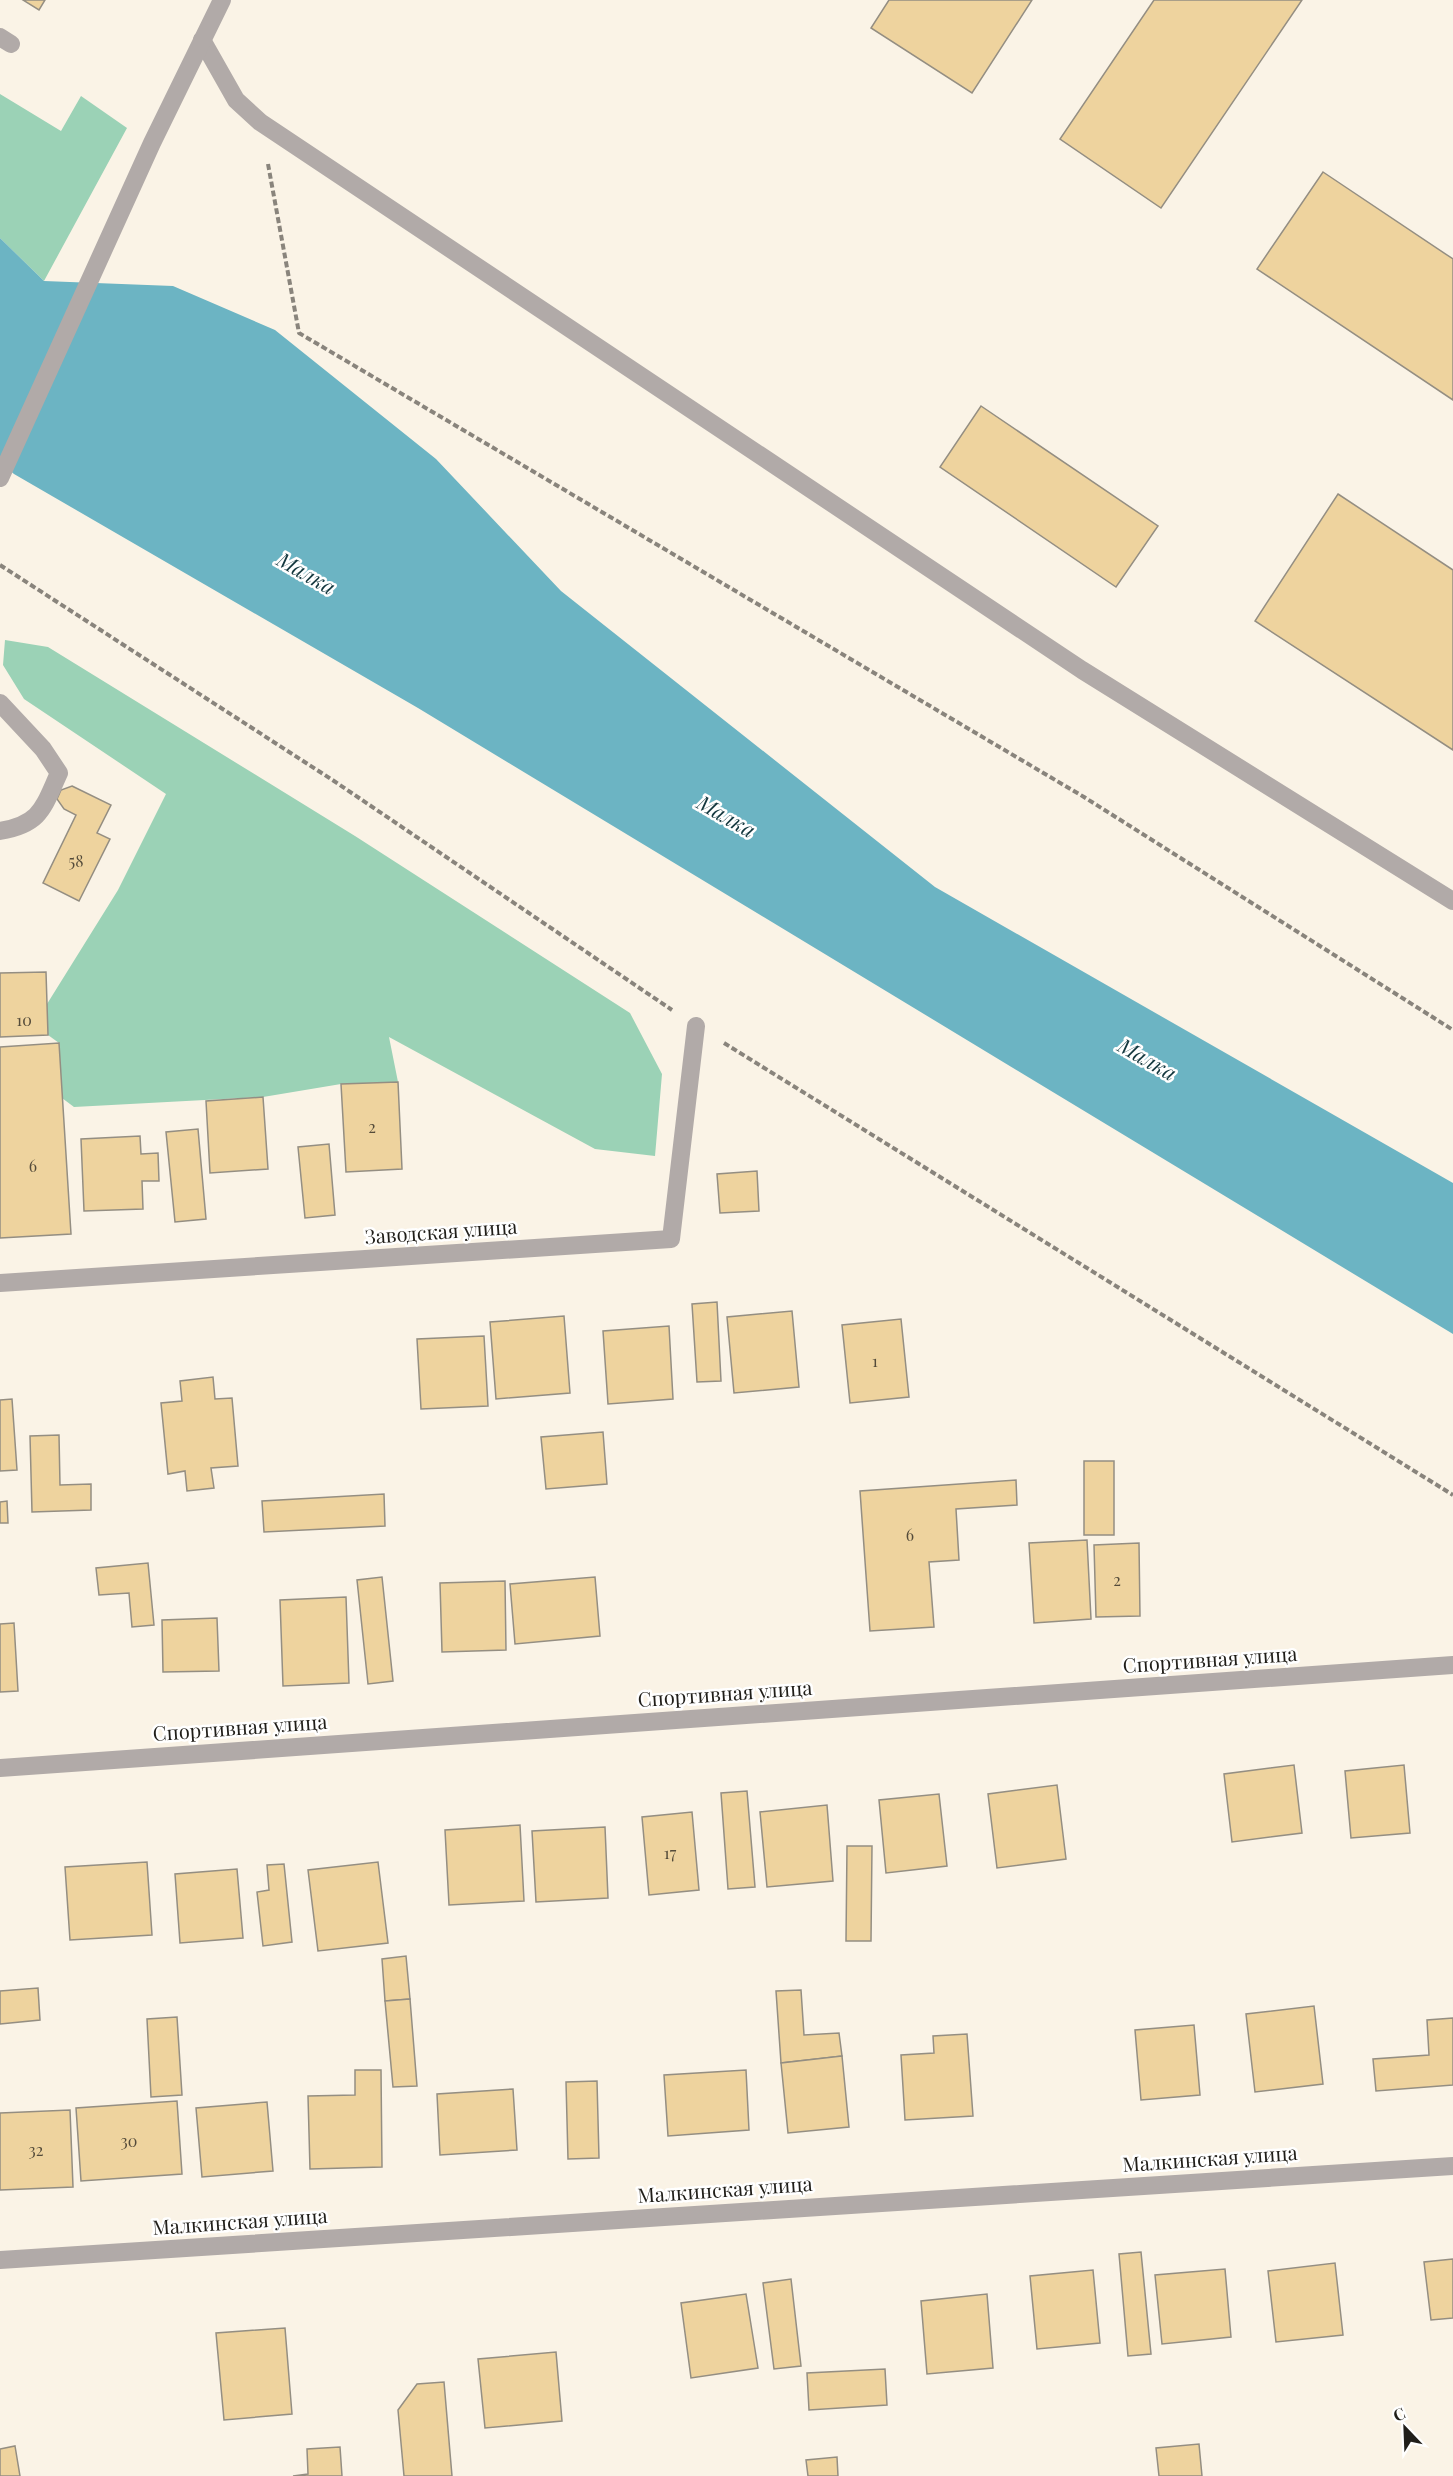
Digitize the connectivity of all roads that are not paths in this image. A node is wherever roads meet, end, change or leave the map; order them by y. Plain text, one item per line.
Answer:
1 (222, 0) edge
2 (202, 40) junction
3 (0, 478) edge
4 (0, 703) edge
5 (0, 831) edge
6 (1453, 901) edge
7 (696, 1026) dead end
8 (0, 1283) edge
9 (1453, 1665) edge
10 (0, 1768) edge
11 (1453, 2166) edge
12 (0, 2260) edge

1 - 2 street
2 - 3 street
2 - 6 street
4 - 5 street
7 - 8 street, Заводская улица
9 - 10 street, Спортивная улица
11 - 12 street, Малкинская улица

